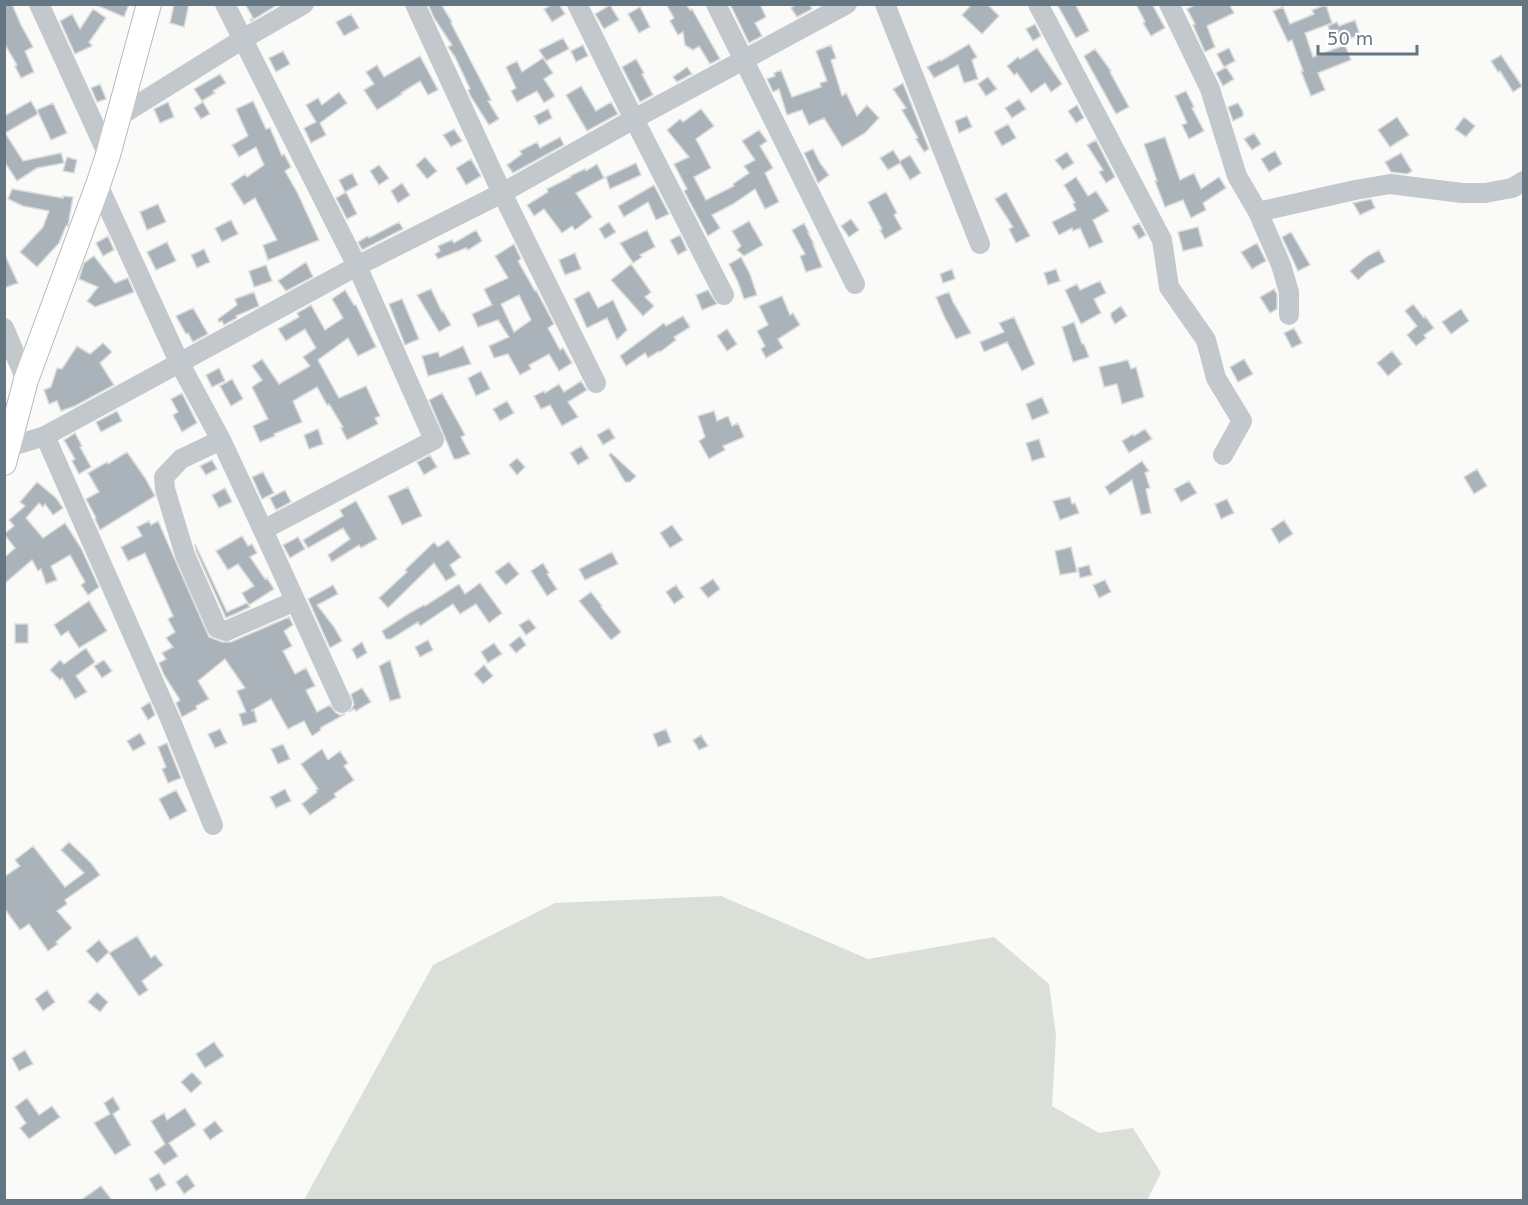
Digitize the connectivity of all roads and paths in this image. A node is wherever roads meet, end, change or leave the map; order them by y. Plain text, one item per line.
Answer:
1 (39, 4) edge
2 (149, 4) edge
3 (225, 4) edge
4 (304, 4) edge
5 (415, 4) edge
6 (578, 4) edge
7 (716, 4) edge
8 (848, 4) edge
9 (885, 4) edge
10 (1038, 4) edge
11 (1169, 4) edge
12 (243, 39) junction
13 (744, 60) junction
14 (118, 117) junction
15 (634, 119) junction
16 (108, 155) junction
17 (1524, 181) edge
18 (98, 185) junction
19 (502, 193) junction
20 (1258, 212) junction
21 (980, 244) dead end
22 (357, 266) junction
23 (855, 284) dead end
24 (724, 295) dead end
25 (1289, 315) dead end
26 (4, 328) edge
27 (180, 364) junction
28 (26, 380) junction
29 (596, 383) dead end
30 (45, 436) junction
31 (221, 440) junction
32 (7, 446) edge
33 (1224, 455) dead end
34 (263, 530) junction
35 (295, 601) junction
36 (342, 703) dead end
37 (213, 825) dead end

1 - 16 street
2 - 14 main road
3 - 12 street
4 - 12 street
5 - 19 street
6 - 15 street
7 - 13 street
8 - 13 street
9 - 21 street
10 - 33 street
11 - 20 street
12 - 14 street
12 - 22 street
13 - 15 street
13 - 23 street
14 - 16 main road
15 - 19 street
15 - 24 street
16 - 18 main road
17 - 20 street
18 - 27 street
18 - 28 main road
19 - 22 street
19 - 29 street
20 - 25 street
22 - 27 street
22 - 34 street
26 - 28 street
27 - 30 street
27 - 31 street
28 - 32 main road
30 - 32 street
30 - 37 street
31 - 34 street
31 - 35 street
34 - 35 street
35 - 36 street

